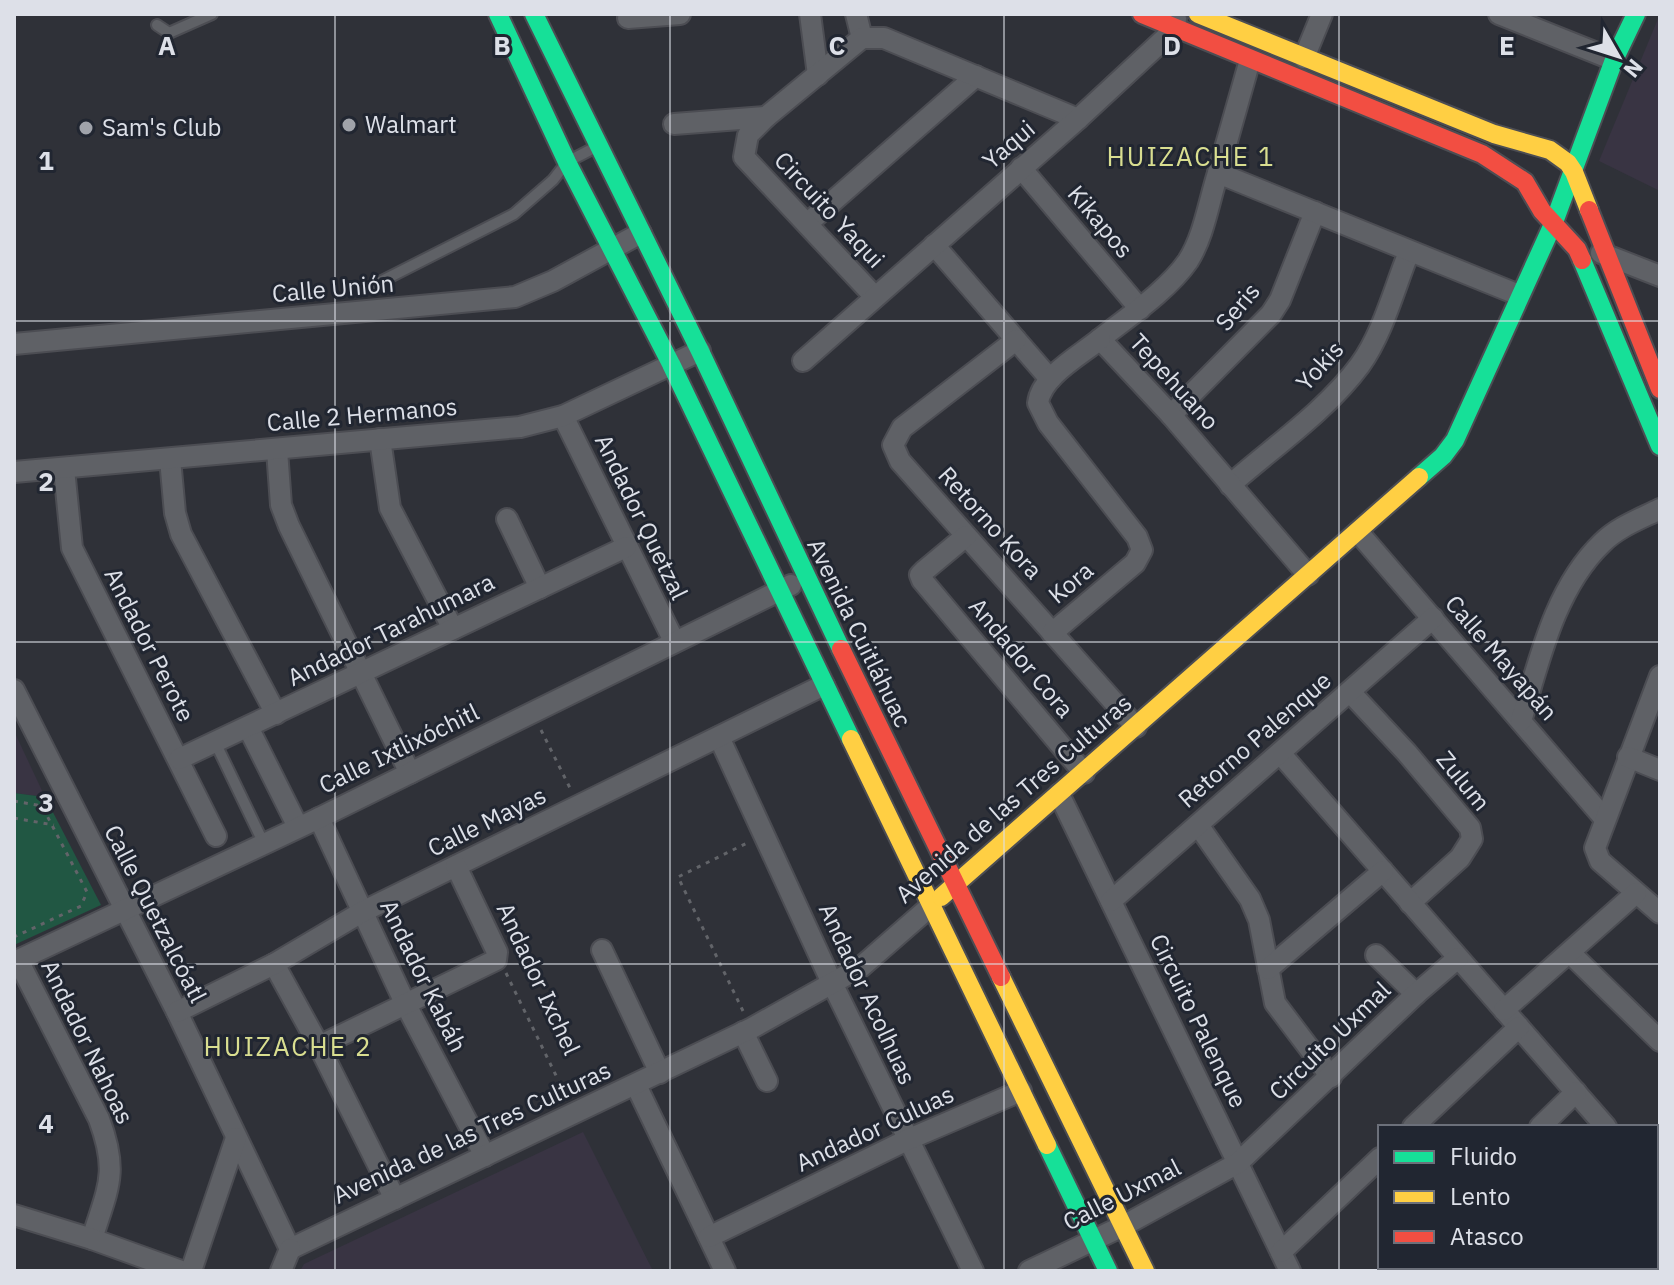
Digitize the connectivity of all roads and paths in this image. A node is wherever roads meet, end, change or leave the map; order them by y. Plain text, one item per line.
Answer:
1 (212, 14) edge
2 (498, 14) edge
3 (534, 14) edge
4 (680, 14) edge
5 (810, 14) edge
6 (856, 14) edge
7 (1142, 14) edge
8 (1198, 14) edge
9 (1322, 14) edge
10 (1499, 14) edge
11 (1636, 14) edge
12 (628, 18) dead end
13 (1176, 21) edge
14 (157, 25) dead end
15 (862, 38) junction
16 (1304, 58) junction
17 (1250, 60) junction
18 (1614, 60) junction
19 (818, 75) junction
20 (976, 76) junction
21 (766, 117) junction
22 (1078, 119) junction
23 (674, 124) dead end
24 (597, 146) junction
25 (567, 162) junction
26 (1021, 168) junction
27 (1574, 172) junction
28 (1218, 173) junction
29 (1315, 212) junction
30 (1554, 222) junction
31 (808, 223) junction
32 (641, 233) junction
33 (934, 245) junction
34 (611, 248) junction
35 (1577, 249) junction
36 (1409, 252) junction
37 (1605, 253) junction
38 (1660, 276) edge
39 (374, 285) dead end
40 (1519, 295) junction
41 (875, 297) junction
42 (1140, 309) junction
43 (1100, 339) junction
44 (1016, 340) junction
45 (14, 344) edge
46 (700, 351) junction
47 (803, 361) dead end
48 (671, 364) junction
49 (1050, 379) junction
50 (1660, 389) edge
51 (1171, 415) junction
52 (563, 416) junction
53 (380, 439) junction
54 (1660, 446) edge
55 (277, 450) junction
56 (170, 459) junction
57 (64, 469) junction
58 (14, 472) edge
59 (1230, 485) junction
60 (1660, 509) edge
61 (507, 519) dead end
62 (1358, 532) junction
63 (966, 536) junction
64 (626, 547) junction
65 (1308, 575) junction
66 (806, 578) junction
67 (540, 588) junction
68 (779, 591) junction
69 (1433, 618) junction
70 (453, 629) junction
71 (1052, 633) junction
72 (674, 641) junction
73 (360, 673) junction
74 (1660, 676) edge
75 (824, 685) junction
76 (14, 690) edge
77 (1350, 692) junction
78 (532, 712) junction
79 (276, 714) junction
80 (1521, 721) junction
81 (248, 727) junction
82 (1136, 727) junction
83 (719, 737) junction
84 (215, 742) junction
85 (1280, 753) junction
86 (1628, 757) junction
87 (179, 759) junction
88 (1660, 770) edge
89 (410, 773) junction
90 (1084, 773) junction
91 (1059, 794) junction
92 (14, 801) edge
93 (579, 806) junction
94 (14, 818) edge
95 (319, 818) junction
96 (1604, 818) junction
97 (54, 825) junction
98 (1198, 825) junction
99 (298, 827) junction
100 (764, 835) junction
101 (216, 836) dead end
102 (264, 844) junction
103 (456, 866) junction
104 (1383, 871) junction
105 (955, 884) junction
106 (1636, 893) junction
107 (1111, 901) junction
108 (1410, 903) junction
109 (932, 905) junction
110 (124, 912) junction
111 (362, 912) junction
112 (1660, 913) edge
113 (14, 937) edge
114 (602, 950) dead end
115 (1570, 953) junction
116 (1376, 955) dead end
117 (1458, 958) junction
118 (496, 960) junction
119 (16, 961) edge
120 (274, 964) junction
121 (1268, 969) junction
122 (832, 983) junction
123 (1416, 994) junction
124 (405, 1003) junction
125 (1504, 1010) junction
126 (177, 1012) junction
127 (1519, 1027) junction
128 (747, 1030) junction
129 (1660, 1041) edge
130 (319, 1046) junction
131 (660, 1073) junction
132 (1331, 1077) junction
133 (767, 1081) dead end
134 (636, 1085) junction
135 (1021, 1091) junction
136 (1576, 1092) junction
137 (574, 1114) junction
138 (1415, 1125) edge
139 (1542, 1125) edge
140 (1604, 1125) edge
141 (236, 1138) junction
142 (907, 1140) junction
143 (485, 1156) junction
144 (1378, 1160) edge
145 (1238, 1163) junction
146 (395, 1199) junction
147 (14, 1215) edge
148 (1123, 1226) junction
149 (709, 1237) junction
150 (92, 1239) junction
151 (1093, 1240) junction
152 (290, 1249) junction
153 (1281, 1252) junction
154 (181, 1271) edge
155 (191, 1271) edge
156 (281, 1271) edge
157 (725, 1271) edge
158 (973, 1271) edge
159 (1029, 1271) edge
160 (1108, 1271) edge
161 (1145, 1271) edge
162 (1290, 1271) edge

1 - 14 lane
2 - 25 main road
3 - 24 main road, Avenida Cuitláhuac
4 - 12 street
5 - 19 street
6 - 15 street
7 - 13 main road
8 - 16 main road
9 - 16 street
10 - 18 street
11 - 18 main road
13 - 17 main road
13 - 22 street, Yaqui
15 - 19 street, Circuito Yaqui
15 - 20 street
16 - 27 main road
17 - 28 street, Tepehuano
17 - 30 main road
18 - 27 main road, Avenida de las Tres Culturas
19 - 21 street, Circuito Yaqui
20 - 22 street
20 - 31 street
21 - 23 street
21 - 31 street, Circuito Yaqui
22 - 26 street, Yaqui
24 - 25 lane
24 - 32 main road, Avenida Cuitláhuac
25 - 34 main road
25 - 39 lane
26 - 33 street, Yaqui
26 - 42 street, Kikapos
27 - 30 main road, Avenida de las Tres Culturas
27 - 37 main road
28 - 29 street
28 - 42 street, Tepehuano
29 - 36 street
29 - 51 street, Seris
30 - 35 main road
30 - 40 main road, Avenida de las Tres Culturas
31 - 41 street, Circuito Yaqui
32 - 34 street, Calle Unión
32 - 46 main road, Avenida Cuitláhuac
33 - 41 street, Yaqui
33 - 44 street
34 - 45 street, Calle Unión
34 - 48 main road
35 - 37 street
35 - 54 main road
36 - 40 street
36 - 59 street, Yokis
37 - 38 street
37 - 50 main road
40 - 62 main road, Avenida de las Tres Culturas
41 - 47 street, Circuito Yaqui
42 - 43 street, Tepehuano
43 - 49 street
43 - 51 street, Tepehuano
44 - 49 street
44 - 63 street, Retorno Kora
46 - 48 street, Calle 2 Hermanos
46 - 66 main road, Avenida Cuitláhuac
48 - 52 street, Calle 2 Hermanos
48 - 68 main road
49 - 71 street, Kora
51 - 59 street, Tepehuano
52 - 53 street, Calle 2 Hermanos
52 - 64 street, Andador Quetzal
53 - 55 street, Calle 2 Hermanos
53 - 70 street
55 - 56 street, Calle 2 Hermanos
55 - 73 street
56 - 57 street, Calle 2 Hermanos
56 - 79 street
57 - 58 street, Calle 2 Hermanos
57 - 87 street, Andador Perote
59 - 65 street, Tepehuano
60 - 80 street
61 - 67 street
62 - 65 main road, Avenida de las Tres Culturas
62 - 69 street, Calle Mayapán
63 - 71 street, Retorno Kora
63 - 90 street, Andador Cora
64 - 67 street, Andador Tarahumara
64 - 72 street, Andador Quetzal
65 - 82 main road, Avenida de las Tres Culturas
66 - 68 street, Calle Ixtlixóchitl
66 - 105 main road, Avenida Cuitláhuac
67 - 70 street, Andador Tarahumara
68 - 72 street, Calle Ixtlixóchitl
68 - 75 main road
69 - 77 street, Retorno Palenque
69 - 80 street, Calle Mayapán
70 - 73 street, Andador Tarahumara
71 - 82 street, Kora
72 - 78 street, Calle Ixtlixóchitl
73 - 79 street, Andador Tarahumara
73 - 89 street
74 - 86 street
75 - 83 street, Calle Mayas
75 - 109 main road
76 - 110 street, Calle Quetzalcóatl
77 - 85 street, Retorno Palenque
77 - 108 street, Zulum
78 - 89 street, Calle Ixtlixóchitl
78 - 93 path
79 - 81 street, Andador Tarahumara
80 - 96 street, Calle Mayapán
81 - 84 street, Andador Tarahumara
81 - 99 street
82 - 90 main road, Avenida de las Tres Culturas
83 - 93 street, Calle Mayas
83 - 100 street, Andador Acolhuas
84 - 87 street, Andador Tarahumara
84 - 102 lane
85 - 98 street, Retorno Palenque
85 - 104 street
86 - 88 street
86 - 96 street
87 - 101 street, Andador Perote
89 - 95 street, Calle Ixtlixóchitl
90 - 91 main road, Avenida de las Tres Culturas
91 - 105 main road, Avenida de las Tres Culturas
91 - 107 street, Circuito Palenque
92 - 97 path
93 - 103 street, Calle Mayas
94 - 97 path
95 - 99 street, Calle Ixtlixóchitl
95 - 111 street, Andador Kabáh
96 - 106 street
97 - 113 path
98 - 107 street, Retorno Palenque
98 - 121 street
99 - 102 street, Calle Ixtlixóchitl
100 - 122 street, Andador Acolhuas
100 - 128 path
102 - 110 street, Calle Ixtlixóchitl
103 - 111 street, Calle Mayas
103 - 118 street, Andador Ixchel
104 - 108 street
104 - 121 street
105 - 109 main road, Avenida de las Tres Culturas
105 - 148 main road, Avenida Cuitláhuac
106 - 112 street
106 - 115 street
107 - 145 street, Circuito Palenque
108 - 117 street
109 - 122 street, Avenida de las Tres Culturas
109 - 135 main road
110 - 119 street, Calle Ixtlixóchitl
110 - 126 street, Calle Quetzalcóatl
111 - 120 street, Calle Mayas
111 - 124 street, Andador Kabáh
114 - 131 street
115 - 125 street
115 - 129 street
116 - 123 street
117 - 123 street, Circuito Uxmal
117 - 125 street
118 - 124 street
118 - 137 path, Andador Ixchel
119 - 150 street, Andador Nahoas
120 - 126 street, Calle Mayas
120 - 130 street
121 - 132 street
122 - 128 street, Avenida de las Tres Culturas
122 - 142 street, Andador Acolhuas
123 - 132 street, Circuito Uxmal
124 - 130 street
124 - 143 street, Andador Kabáh
125 - 127 street
126 - 141 street, Calle Quetzalcóatl
127 - 136 street
127 - 138 street
128 - 131 street, Avenida de las Tres Culturas
128 - 133 street
130 - 146 street
131 - 134 street, Avenida de las Tres Culturas
132 - 145 street, Circuito Uxmal
134 - 137 street, Avenida de las Tres Culturas
134 - 149 street
135 - 142 street, Andador Culuas
135 - 151 main road
136 - 139 street
136 - 140 street
137 - 143 street, Avenida de las Tres Culturas
141 - 152 street, Calle Quetzalcóatl
141 - 155 street
142 - 149 street, Andador Culuas
142 - 158 street, Andador Acolhuas
143 - 146 street, Avenida de las Tres Culturas
144 - 153 street
145 - 148 street, Calle Uxmal
145 - 153 street, Circuito Palenque
146 - 152 street, Avenida de las Tres Culturas
147 - 150 street
148 - 151 street, Calle Uxmal
148 - 161 main road, Avenida Cuitláhuac
149 - 157 street
150 - 154 street
151 - 159 street, Calle Uxmal
151 - 160 main road
152 - 156 street
153 - 162 street, Circuito Palenque

